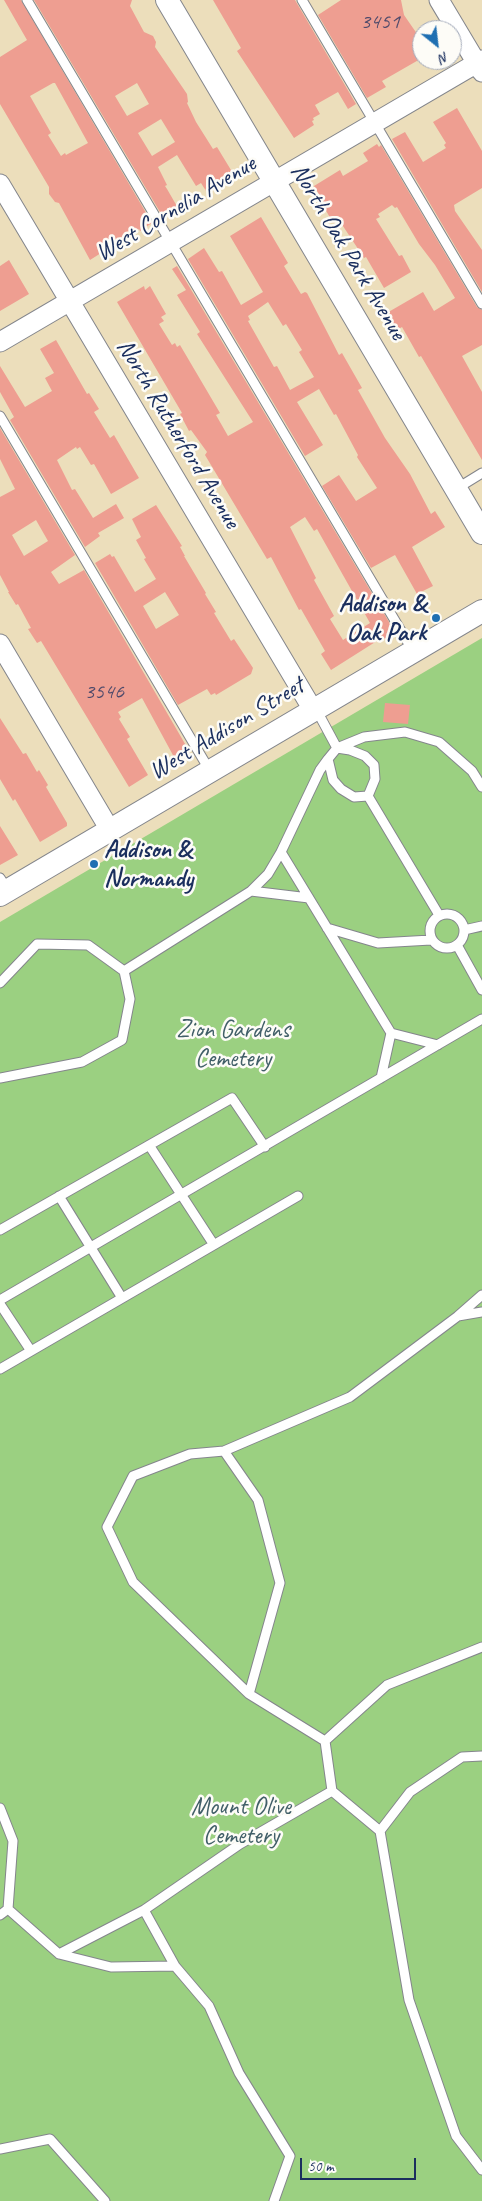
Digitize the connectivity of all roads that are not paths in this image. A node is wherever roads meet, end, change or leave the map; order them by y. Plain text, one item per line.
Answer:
1 (27, 0) edge
2 (166, 0) edge
3 (302, 0) edge
4 (440, 0) edge
5 (480, 65) edge
6 (374, 122) junction
7 (274, 181) junction
8 (0, 184) edge
9 (170, 242) junction
10 (70, 301) junction
11 (482, 304) edge
12 (0, 342) edge
13 (0, 416) edge
14 (482, 473) edge
15 (456, 489) junction
16 (482, 532) edge
17 (482, 611) edge
18 (0, 644) edge
19 (413, 651) junction
20 (315, 709) junction
21 (337, 748) junction
22 (328, 759) junction
23 (210, 771) junction
24 (482, 787) edge
25 (368, 796) junction
26 (110, 830) junction
27 (281, 852) junction
28 (3, 888) edge
29 (251, 891) junction
30 (309, 898) junction
31 (439, 915) junction
32 (482, 926) edge
33 (327, 928) junction
34 (464, 930) junction
35 (431, 940) junction
36 (457, 945) junction
37 (124, 971) junction
38 (0, 983) edge
39 (482, 990) edge
40 (482, 1019) edge
41 (391, 1033) junction
42 (438, 1045) junction
43 (0, 1078) edge
44 (381, 1078) junction
45 (149, 1145) junction
46 (265, 1147) junction
47 (181, 1194) junction
48 (59, 1196) junction
49 (298, 1196) dead end
50 (0, 1230) edge
51 (214, 1245) junction
52 (91, 1246) junction
53 (482, 1295) edge
54 (122, 1298) junction
55 (0, 1302) edge
56 (482, 1312) edge
57 (458, 1316) junction
58 (31, 1351) junction
59 (0, 1369) edge
60 (224, 1451) junction
61 (482, 1647) edge
62 (249, 1694) junction
63 (325, 1741) junction
64 (482, 1756) edge
65 (332, 1792) junction
66 (0, 1808) edge
67 (380, 1831) junction
68 (144, 1910) junction
69 (4, 1912) edge
70 (59, 1954) junction
71 (174, 1966) junction
72 (0, 2149) edge
73 (482, 2170) edge
74 (105, 2201) edge
75 (274, 2201) edge

1 - 9 lane
2 - 7 street, North Oak Park Avenue
3 - 6 lane
4 - 5 street
5 - 6 street, West Cornelia Avenue
6 - 7 street, West Cornelia Avenue
6 - 11 lane
7 - 9 street, West Cornelia Avenue
7 - 15 street, North Oak Park Avenue
8 - 10 street, North Rutherford Avenue
9 - 10 street, West Cornelia Avenue
9 - 19 lane
10 - 12 street, West Cornelia Avenue
10 - 20 street, North Rutherford Avenue
13 - 23 lane
14 - 15 lane
15 - 16 street, North Oak Park Avenue
17 - 19 street, West Addison Street
18 - 26 street
19 - 20 street, West Addison Street
20 - 21 lane
20 - 23 street, West Addison Street
21 - 22 lane
21 - 24 lane
21 - 25 lane
22 - 25 lane
22 - 27 lane
23 - 26 street, West Addison Street
25 - 31 lane
26 - 28 street, West Addison Street
27 - 29 lane
27 - 30 lane
29 - 30 lane
29 - 37 lane
30 - 33 lane
31 - 34 lane
31 - 35 lane
32 - 34 lane
33 - 35 lane
33 - 41 lane
34 - 36 lane
35 - 36 lane
36 - 39 lane
37 - 38 lane
37 - 43 lane
40 - 42 lane
41 - 42 lane
41 - 44 lane
42 - 44 lane
44 - 46 lane
45 - 46 lane
45 - 47 lane
45 - 48 lane
46 - 47 lane
47 - 51 lane
47 - 52 lane
48 - 50 lane
48 - 52 lane
49 - 51 lane
51 - 54 lane
52 - 54 lane
52 - 55 lane
53 - 57 lane
54 - 58 lane
55 - 58 lane
56 - 57 lane
57 - 60 lane
58 - 59 lane
60 - 62 lane
60 - 62 lane
61 - 63 lane
62 - 63 lane
63 - 65 lane
64 - 67 lane
65 - 67 lane
65 - 68 lane
66 - 69 lane
67 - 73 lane
68 - 70 lane
68 - 71 lane
69 - 70 lane
70 - 71 lane
71 - 75 lane
72 - 74 lane

